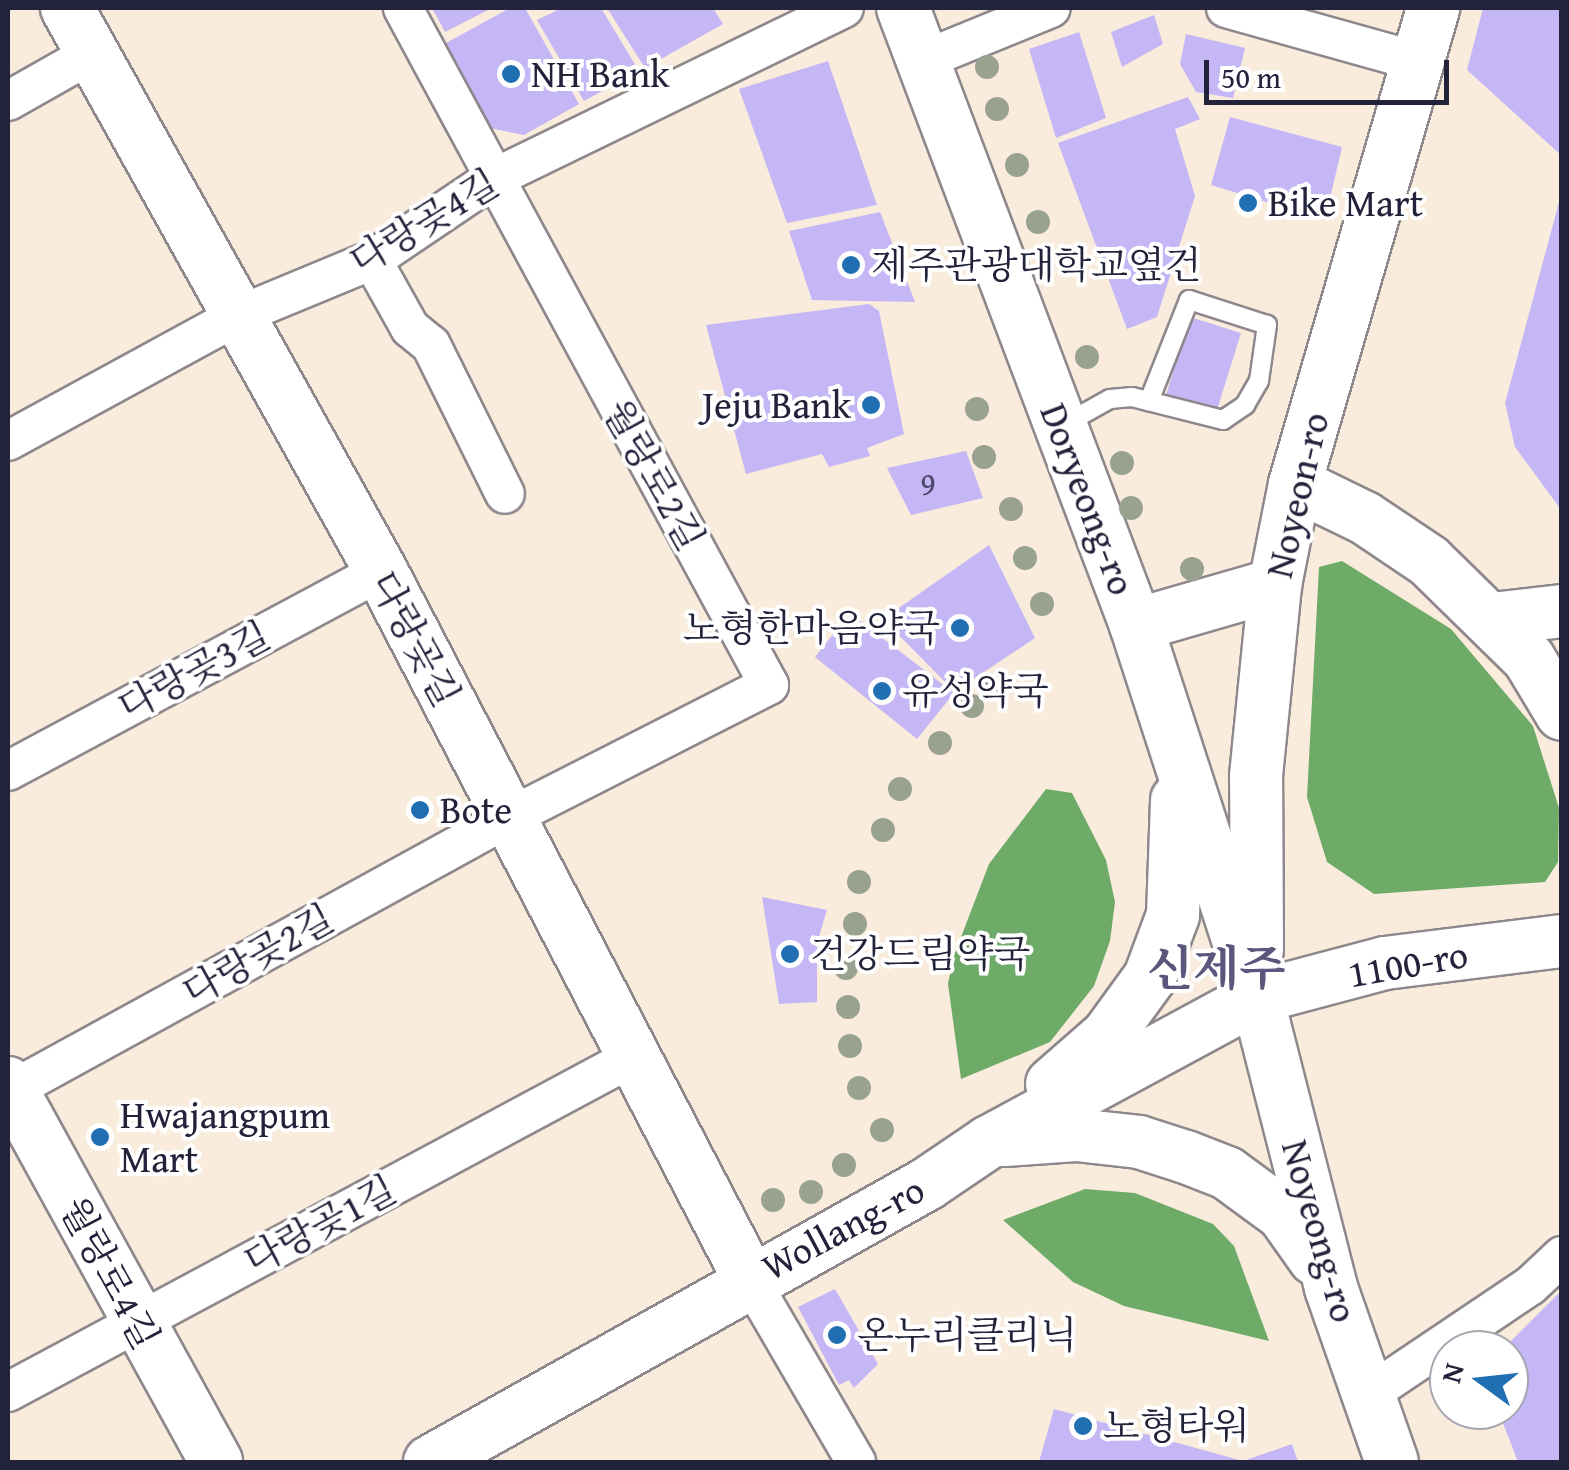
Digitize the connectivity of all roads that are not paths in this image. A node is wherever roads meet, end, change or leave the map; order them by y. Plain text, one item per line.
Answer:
1 (67, 8) edge
2 (403, 8) edge
3 (844, 8) edge
4 (903, 8) edge
5 (1051, 8) edge
6 (1226, 8) edge
7 (1433, 8) edge
8 (93, 53) junction
9 (921, 61) junction
10 (1416, 62) junction
11 (8, 101) edge
12 (492, 178) junction
13 (372, 260) junction
14 (237, 316) junction
15 (1149, 400) junction
16 (1060, 427) junction
17 (8, 441) edge
18 (1295, 484) junction
19 (505, 494) dead end
20 (380, 571) junction
21 (1275, 585) junction
22 (1562, 611) edge
23 (1492, 619) junction
24 (1136, 625) junction
25 (1562, 714) edge
26 (1176, 749) junction
27 (8, 771) edge
28 (508, 818) junction
29 (1562, 941) edge
30 (1257, 997) junction
31 (634, 1057) junction
32 (9, 1088) edge
33 (989, 1142) junction
34 (1562, 1256) edge
35 (748, 1278) junction
36 (1331, 1288) junction
37 (136, 1324) junction
38 (8, 1392) edge
39 (1369, 1394) junction
40 (216, 1462) edge
41 (430, 1462) edge
42 (856, 1462) edge
43 (1392, 1462) edge

1 - 8 main road, 다랑곶길
2 - 12 street, 월랑로2길
3 - 12 street, 다랑곶4길
4 - 9 main road, Doryeong-ro
5 - 9 street
6 - 10 street
7 - 10 main road, Noyeon-ro
8 - 11 street
8 - 14 main road, 다랑곶길
9 - 16 main road, Doryeong-ro
10 - 18 main road, Noyeon-ro
12 - 13 street, 다랑곶4길
12 - 28 street, 월랑로2길
13 - 14 street, 다랑곶4길
13 - 19 street
14 - 17 street, 다랑곶4길
14 - 20 main road, 다랑곶길
15 - 15 lane
15 - 16 lane
16 - 24 main road, Doryeong-ro
18 - 21 main road, Noyeon-ro
18 - 23 main road
20 - 27 street, 다랑곶3길
20 - 28 main road, 다랑곶길
21 - 24 main road
21 - 30 main road, Noyeon-ro
22 - 23 main road
23 - 25 main road
24 - 26 main road, Doryeong-ro
26 - 30 main road, Doryeong-ro
26 - 33 main road
28 - 31 main road, 다랑곶길
28 - 32 street, 다랑곶2길
29 - 30 main road, 1100-ro
30 - 33 main road, Wollang-ro
30 - 36 main road, Noyeong-ro
31 - 35 main road, 다랑곶길
31 - 37 street, 다랑곶1길
32 - 37 main road, 월랑로4길
33 - 35 main road, Wollang-ro
33 - 36 main road
34 - 39 street
35 - 41 main road, Wollang-ro
35 - 42 street
36 - 39 main road, Noyeong-ro
37 - 38 street, 다랑곶1길
37 - 40 main road, 월랑로4길
39 - 43 main road, Noyeong-ro

